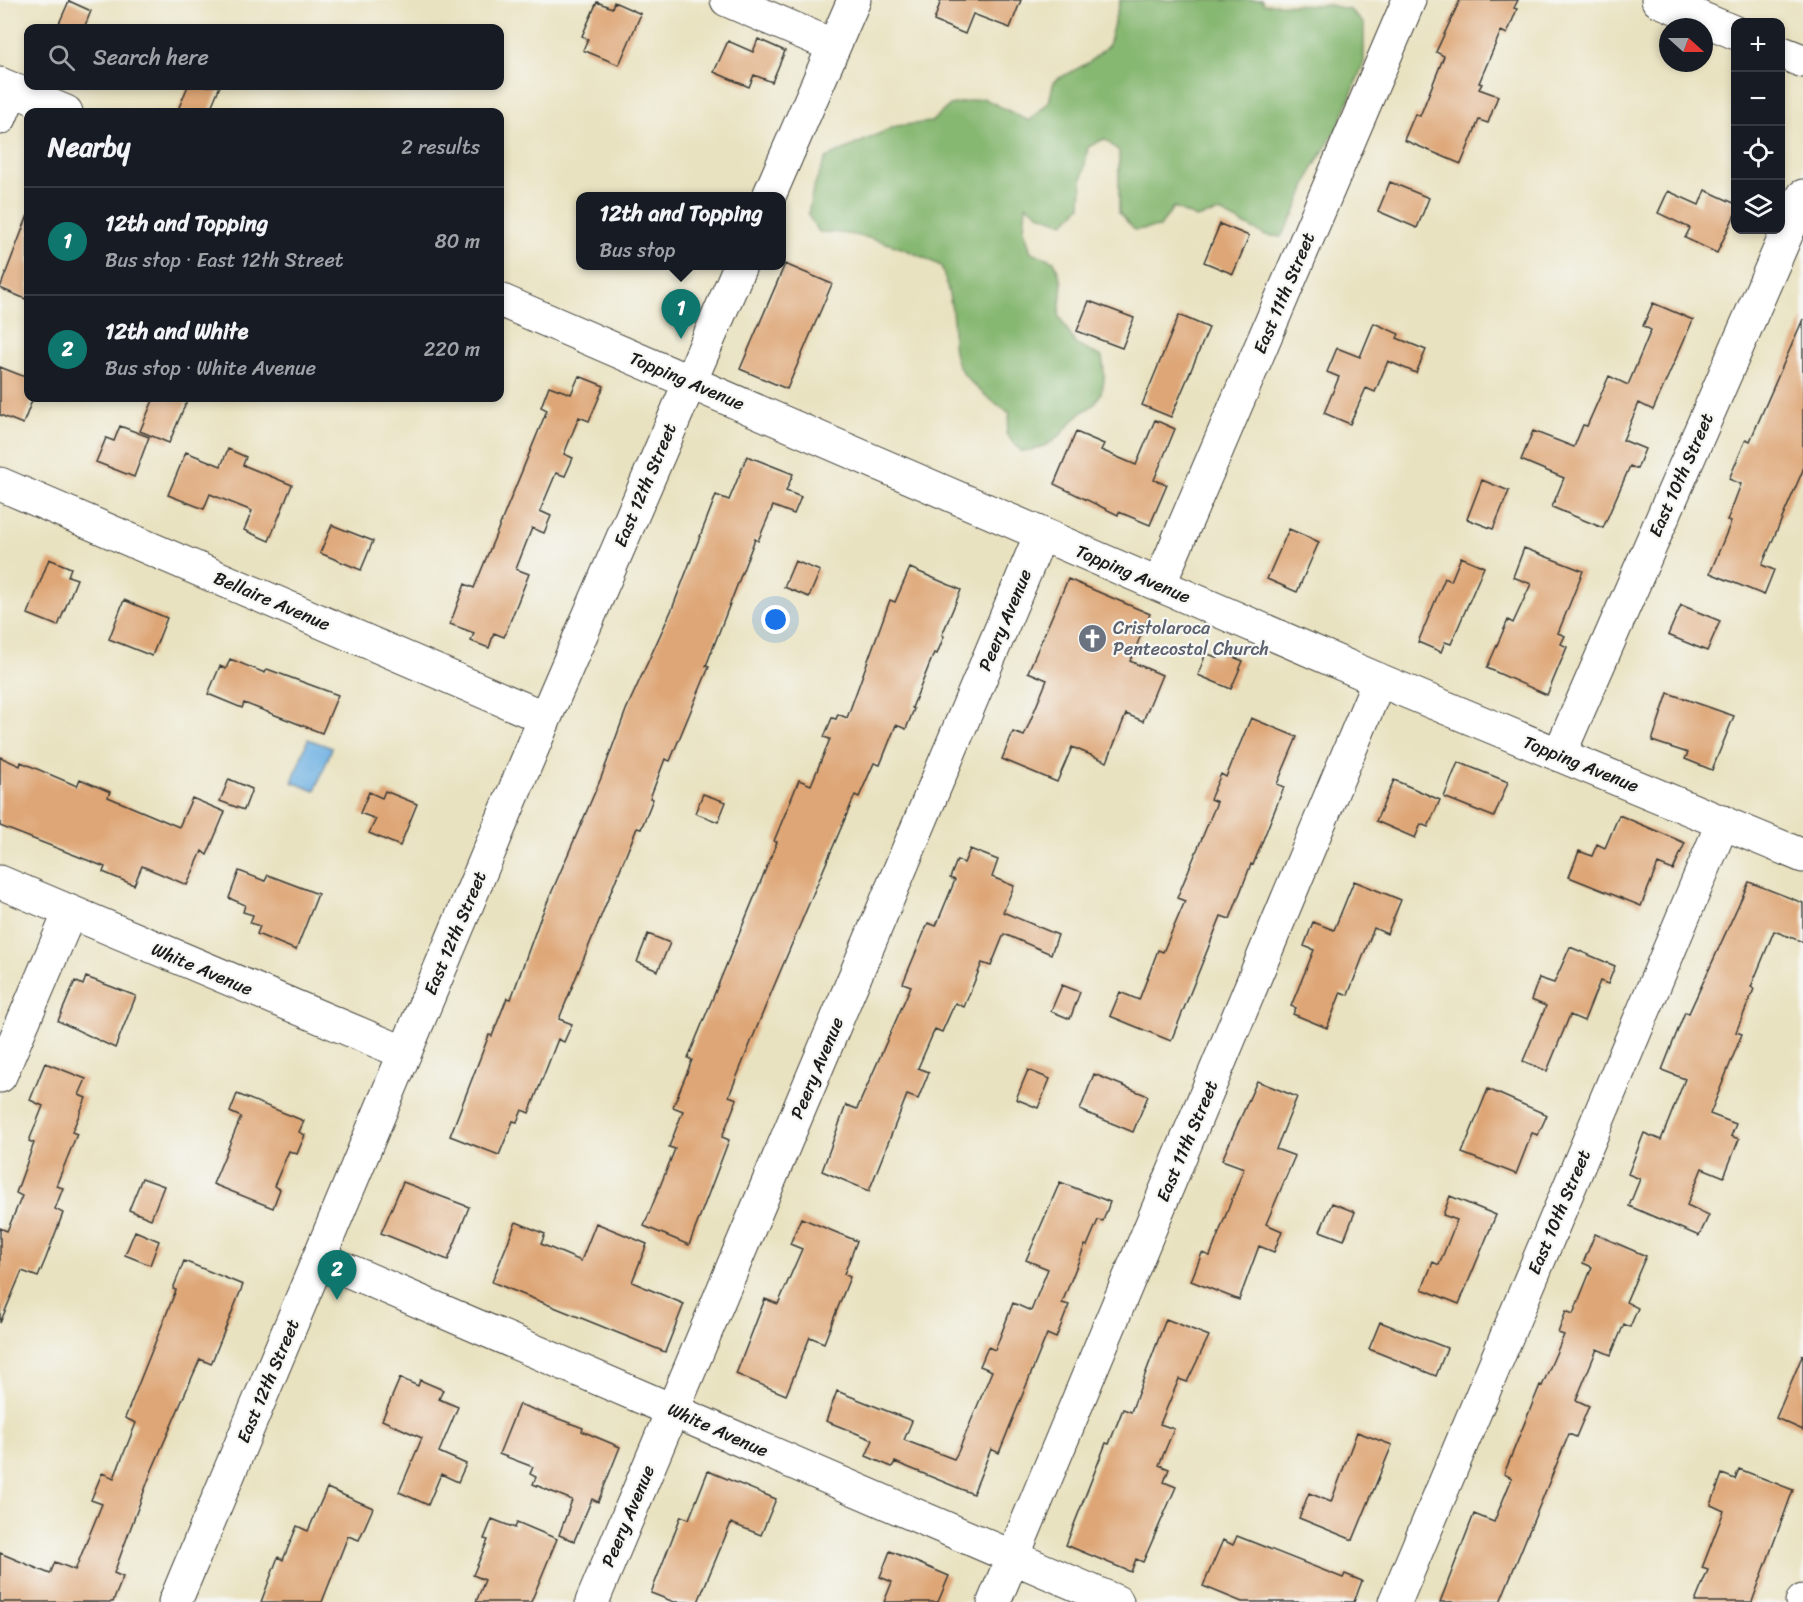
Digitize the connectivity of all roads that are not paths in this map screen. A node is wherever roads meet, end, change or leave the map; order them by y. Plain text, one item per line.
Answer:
1 (728, 0) edge
2 (854, 0) edge
3 (1408, 0) edge
4 (1658, 0) edge
5 (1731, 31) edge
6 (834, 46) junction
7 (1785, 54) edge
8 (1803, 61) edge
9 (4, 97) edge
10 (49, 108) edge
11 (771, 192) edge
12 (1803, 196) edge
13 (738, 270) edge
14 (504, 302) edge
15 (690, 381) junction
16 (0, 484) edge
17 (1041, 534) junction
18 (1159, 585) junction
19 (1380, 680) junction
20 (545, 718) junction
21 (1559, 754) junction
22 (1723, 822) junction
23 (1803, 856) edge
24 (0, 882) edge
25 (70, 912) junction
26 (405, 1053) junction
27 (0, 1076) edge
28 (319, 1258) junction
29 (673, 1410) junction
30 (1013, 1557) junction
31 (175, 1602) edge
32 (592, 1602) edge
33 (994, 1602) edge
34 (1117, 1602) edge
35 (1395, 1602) edge

1 - 6 street
2 - 6 street
3 - 18 street, East 11th Street
4 - 5 street
6 - 11 street
7 - 8 street
9 - 10 street
12 - 21 street, East 10th Street
13 - 15 street, East 12th Street
14 - 15 street, Topping Avenue
15 - 17 street, Topping Avenue
15 - 20 street, East 12th Street
16 - 20 street, Bellaire Avenue
17 - 18 street, Topping Avenue
17 - 29 street, Peery Avenue
18 - 19 street, Topping Avenue
19 - 21 street, Topping Avenue
19 - 30 street, East 11th Street
20 - 26 street, East 12th Street
21 - 22 street, Topping Avenue
22 - 23 street, Topping Avenue
22 - 35 street, East 10th Street
24 - 25 street, White Avenue
25 - 26 street, White Avenue
25 - 27 street
26 - 28 street, East 12th Street
28 - 29 street, White Avenue
28 - 31 street, East 12th Street
29 - 30 street, White Avenue
29 - 32 street, Peery Avenue
30 - 33 street, East 11th Street
30 - 34 street, White Avenue

